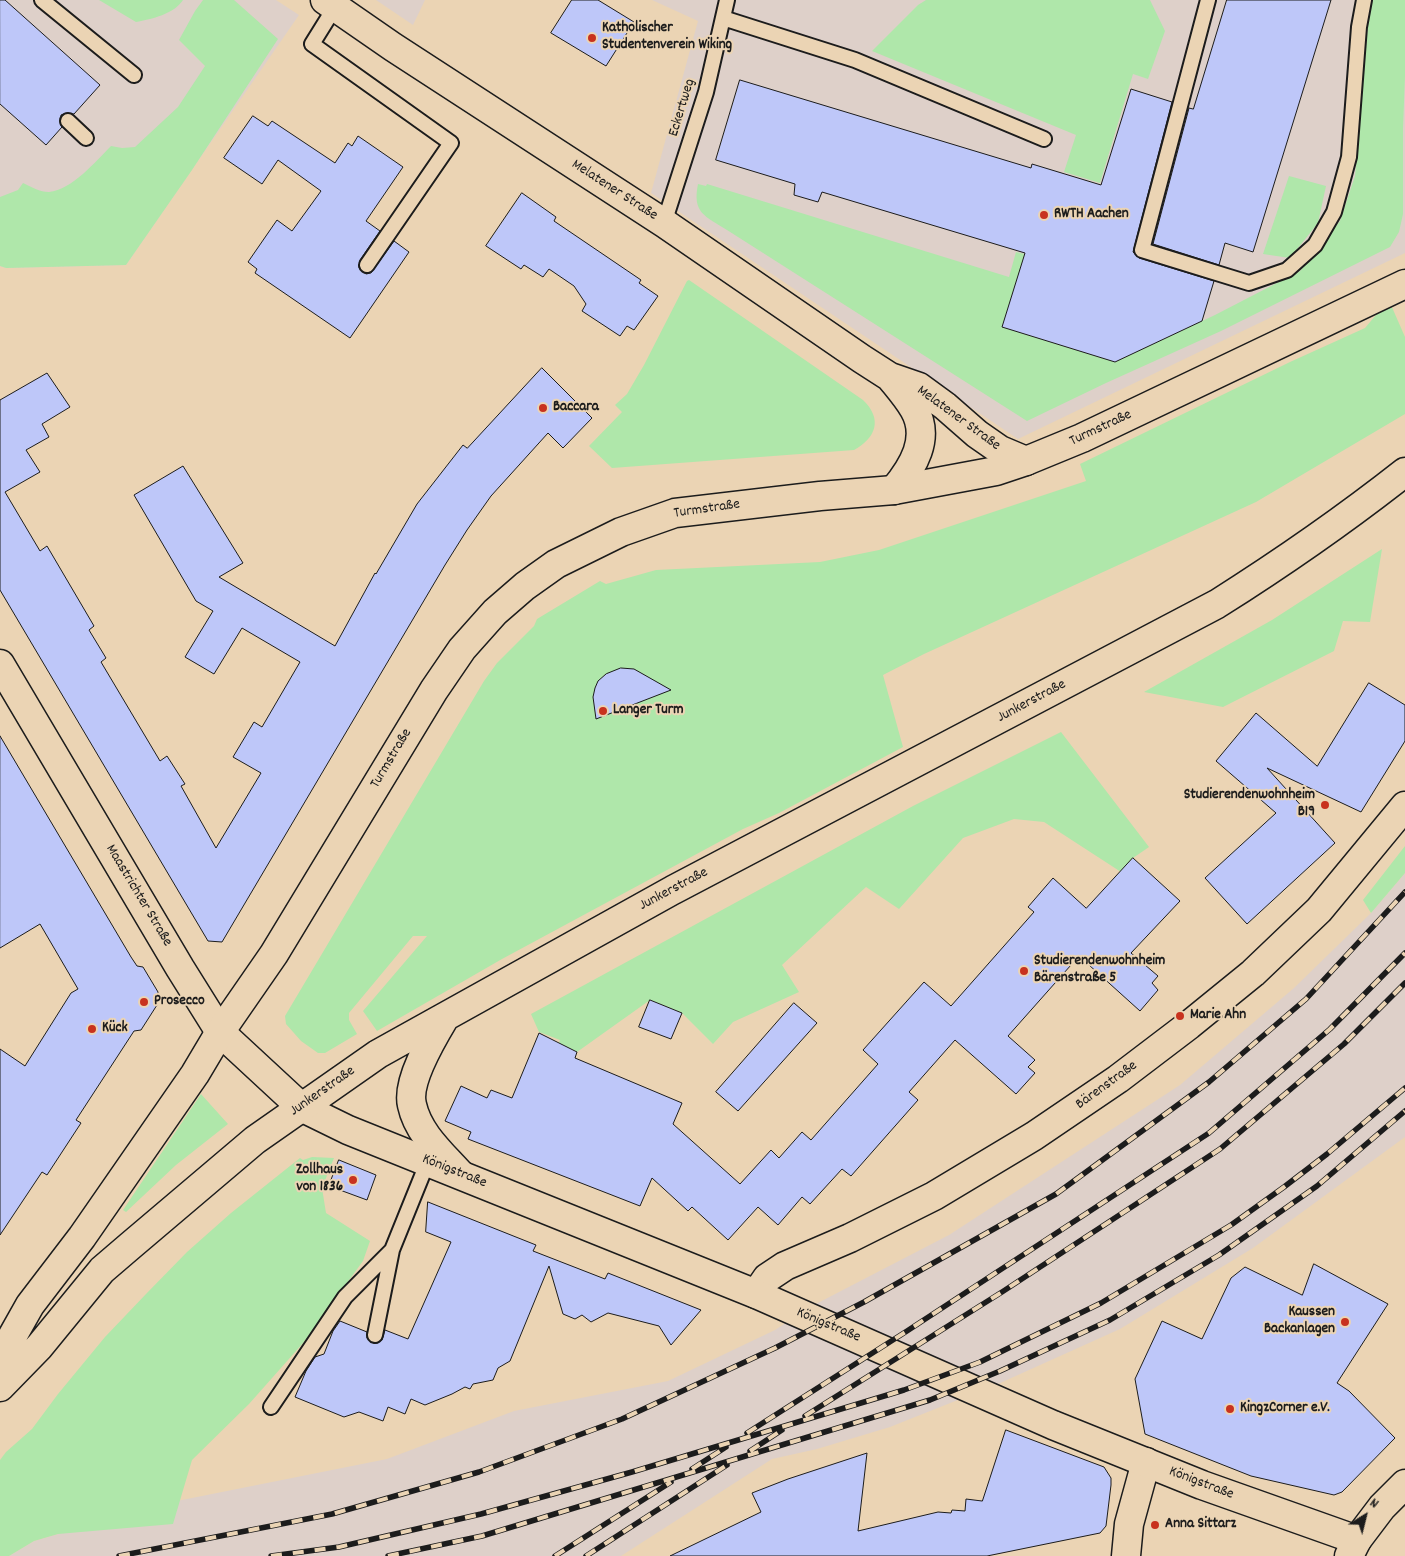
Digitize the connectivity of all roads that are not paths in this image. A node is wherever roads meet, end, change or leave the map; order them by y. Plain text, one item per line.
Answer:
1 (42, 0) edge
2 (727, 0) edge
3 (1208, 0) edge
4 (1364, 0) edge
5 (330, 4) edge
6 (723, 18) junction
7 (134, 75) dead end
8 (68, 121) dead end
9 (86, 138) dead end
10 (1044, 138) dead end
11 (664, 223) junction
12 (367, 264) dead end
13 (1405, 284) edge
14 (890, 377) junction
15 (1026, 461) junction
16 (1405, 472) edge
17 (894, 490) junction
18 (0, 664) edge
19 (1405, 806) edge
20 (446, 1015) junction
21 (220, 1032) junction
22 (301, 1107) junction
23 (428, 1161) junction
24 (460, 1174) junction
25 (392, 1250) junction
26 (756, 1294) junction
27 (375, 1335) dead end
28 (0, 1367) edge
29 (0, 1387) edge
30 (271, 1407) dead end
31 (1146, 1462) junction
32 (1405, 1484) edge
33 (1394, 1512) edge
34 (1353, 1548) edge
35 (1126, 1556) edge

1 - 7 lane
2 - 6 lane, Eckertweg
3 - 4 lane
5 - 11 main road, Melatener Straße
5 - 12 lane, Melatener Straße
6 - 10 lane
6 - 11 lane, Eckertweg
8 - 9 lane
11 - 14 main road, Melatener Straße
13 - 15 main road, Turmstraße
14 - 15 main road, Melatener Straße
14 - 17 main road, Melatener Straße
15 - 17 main road, Turmstraße
16 - 20 main road, Junkerstraße
17 - 21 main road, Turmstraße
18 - 21 main road, Maastrichter Straße
19 - 26 main road, Bärenstraße
20 - 22 main road, Junkerstraße
20 - 24 main road
21 - 22 main road, Maastrichter Straße
21 - 28 main road
22 - 23 main road, Königstraße
22 - 29 main road, Junkerstraße
23 - 24 main road, Königstraße
23 - 25 lane
24 - 26 main road, Königstraße
25 - 27 lane
25 - 30 lane
26 - 31 main road, Königstraße
31 - 34 main road, Königstraße
31 - 35 main road
32 - 33 main road
33 - 34 main road

